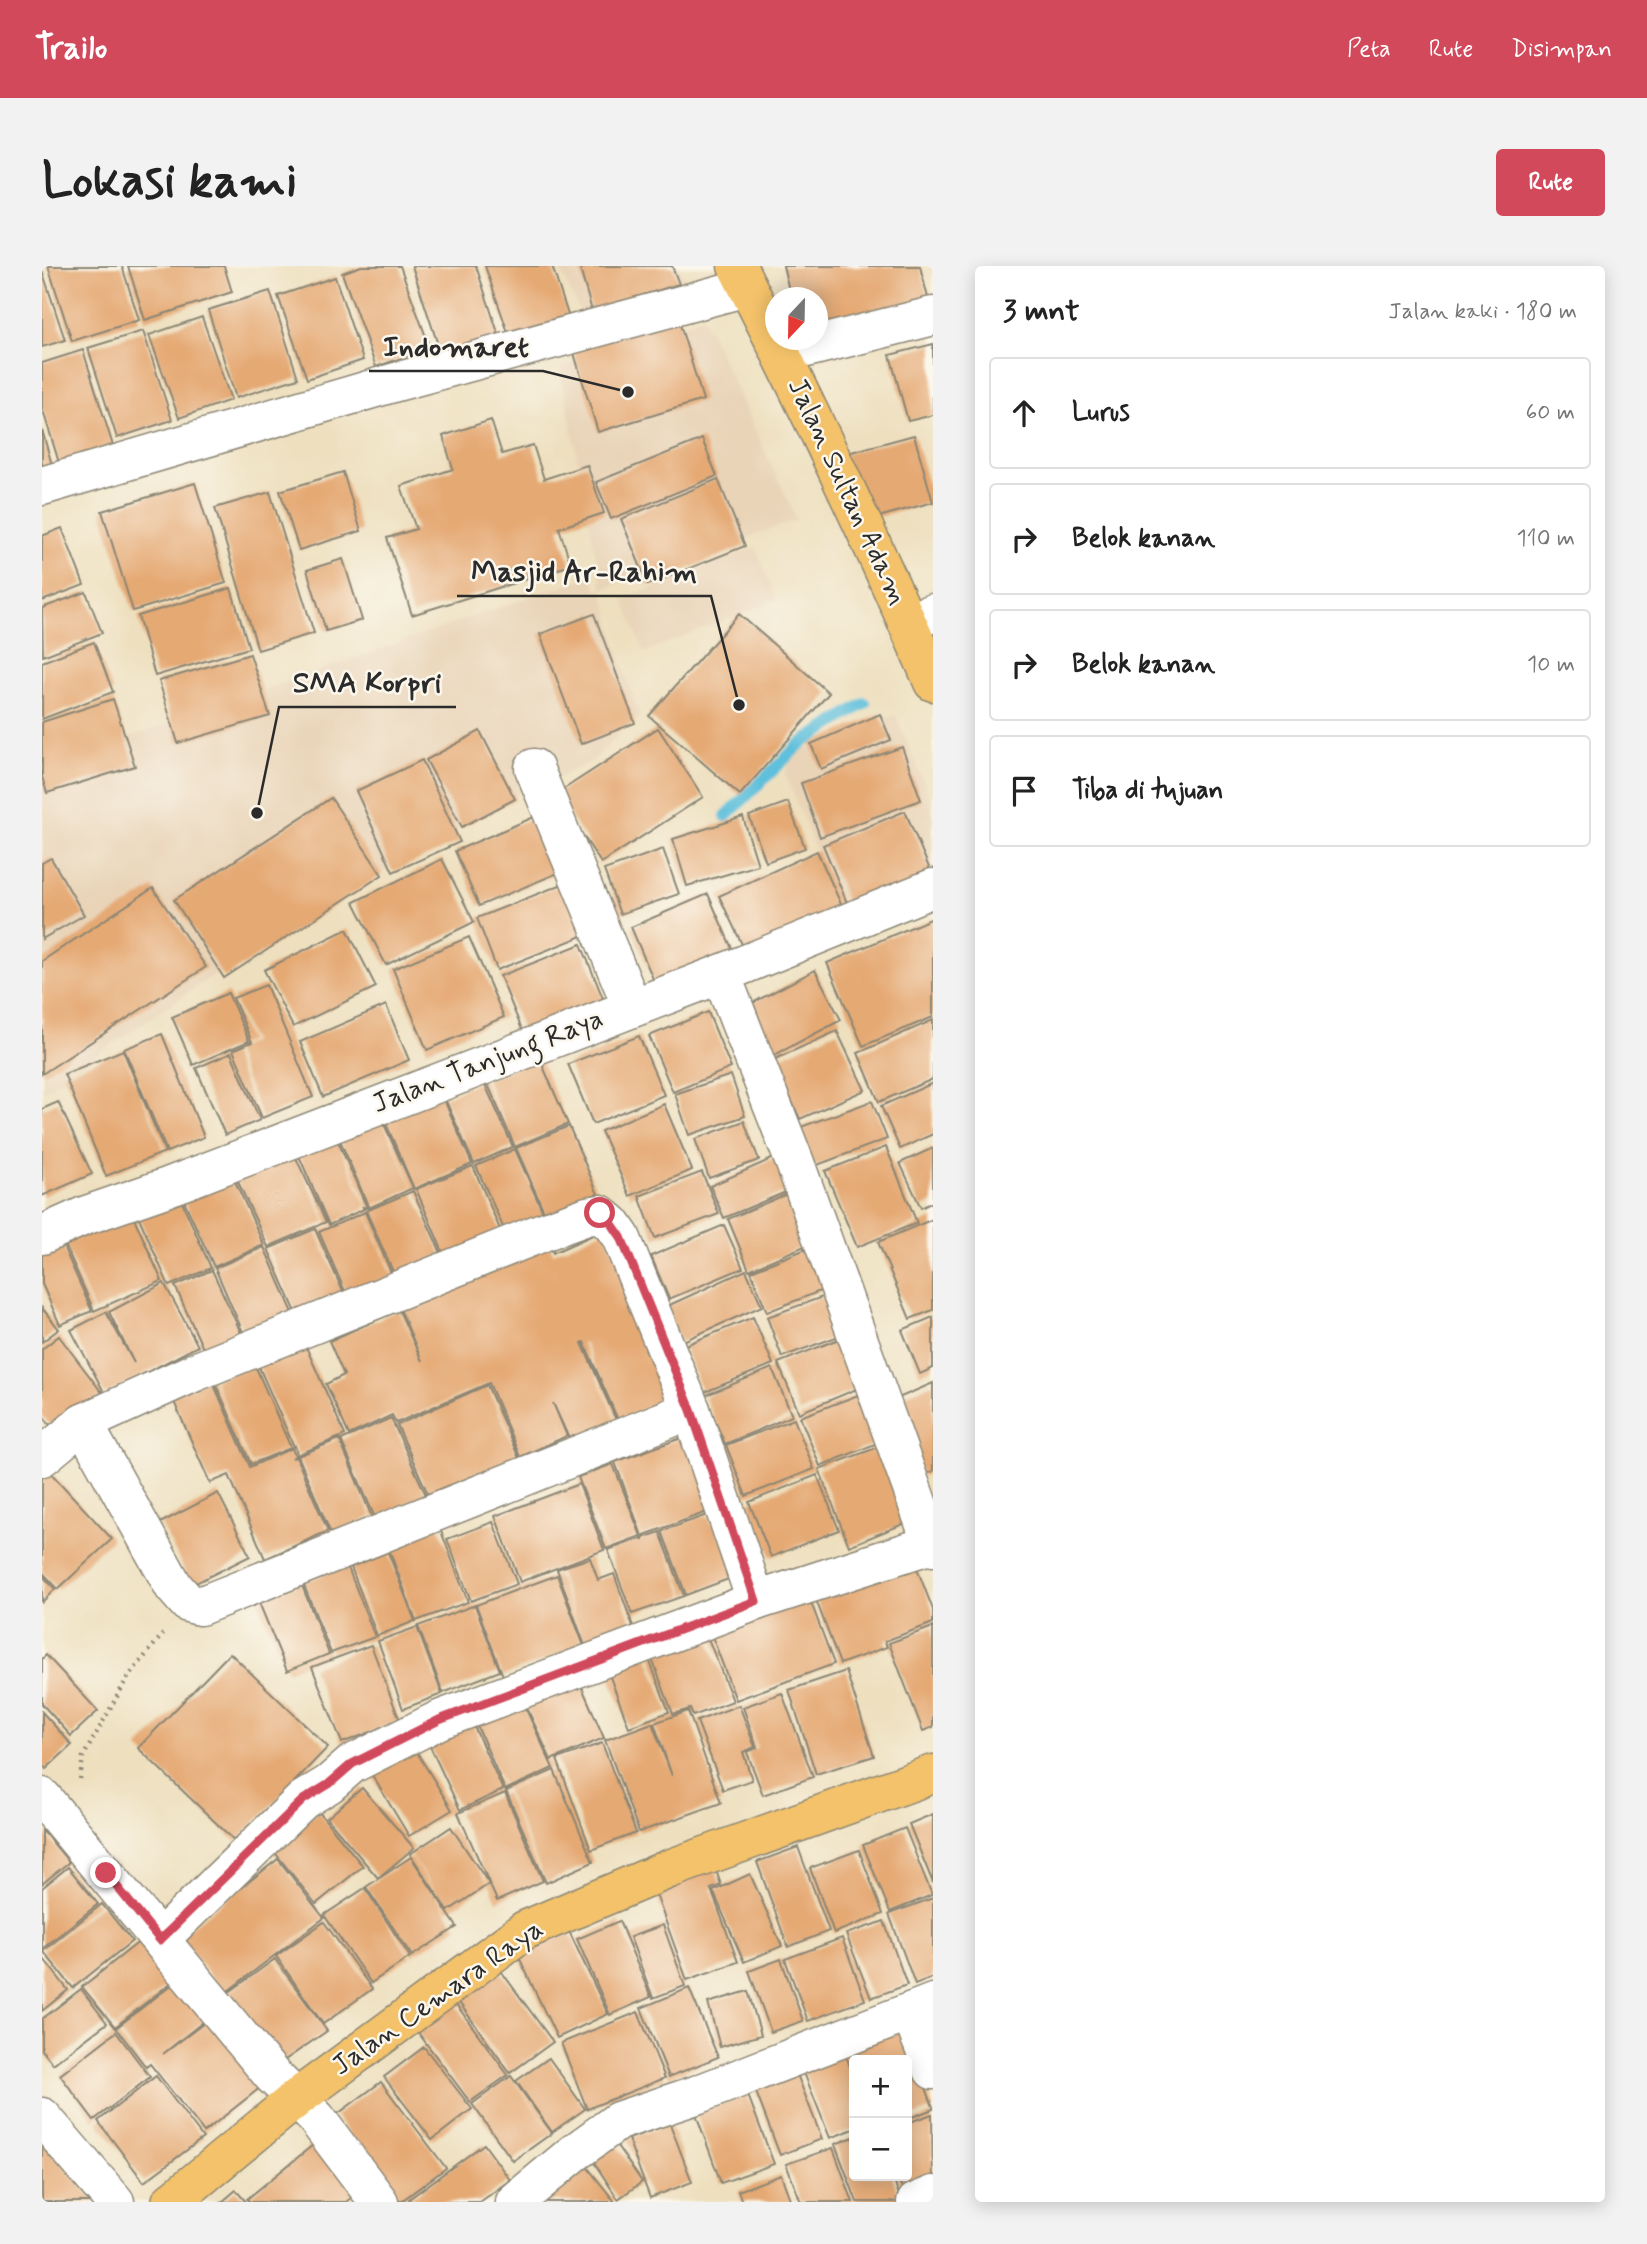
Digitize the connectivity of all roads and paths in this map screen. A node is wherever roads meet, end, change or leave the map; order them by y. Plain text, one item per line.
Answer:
1 (742, 276) edge
2 (933, 316) edge
3 (782, 354) junction
4 (42, 486) edge
5 (920, 617) edge
6 (933, 682) edge
7 (534, 768) dead end
8 (933, 888) edge
9 (721, 974) junction
10 (632, 1007) junction
11 (42, 1235) edge
12 (691, 1410) junction
13 (83, 1423) junction
14 (42, 1457) edge
15 (932, 1546) edge
16 (756, 1601) junction
17 (188, 1603) junction
18 (933, 1774) edge
19 (80, 1781) dead end
20 (42, 1797) edge
21 (160, 1940) junction
22 (922, 2008) edge
23 (933, 2070) edge
24 (297, 2098) junction
25 (42, 2117) edge
26 (933, 2195) edge
27 (115, 2202) edge
28 (172, 2202) edge
29 (379, 2202) edge
30 (515, 2202) edge
31 (916, 2202) edge

1 - 3 main road, Jalan Sultan Adam
1 - 4 street
2 - 3 street
3 - 5 main road, Jalan Sultan Adam
5 - 6 main road, Jalan Sultan Adam
7 - 10 street
8 - 9 street, Jalan Tanjung Raya
9 - 10 street, Jalan Tanjung Raya
9 - 15 street
10 - 11 street, Jalan Tanjung Raya
12 - 13 street
12 - 16 street
12 - 17 street
13 - 14 street
13 - 17 street
15 - 16 street
16 - 21 street
17 - 19 path
18 - 24 main road, Jalan Cemara Raya
20 - 21 street
21 - 24 street
22 - 23 street
22 - 30 street
24 - 28 main road, Jalan Cemara Raya
24 - 29 street
25 - 27 street
26 - 31 street

